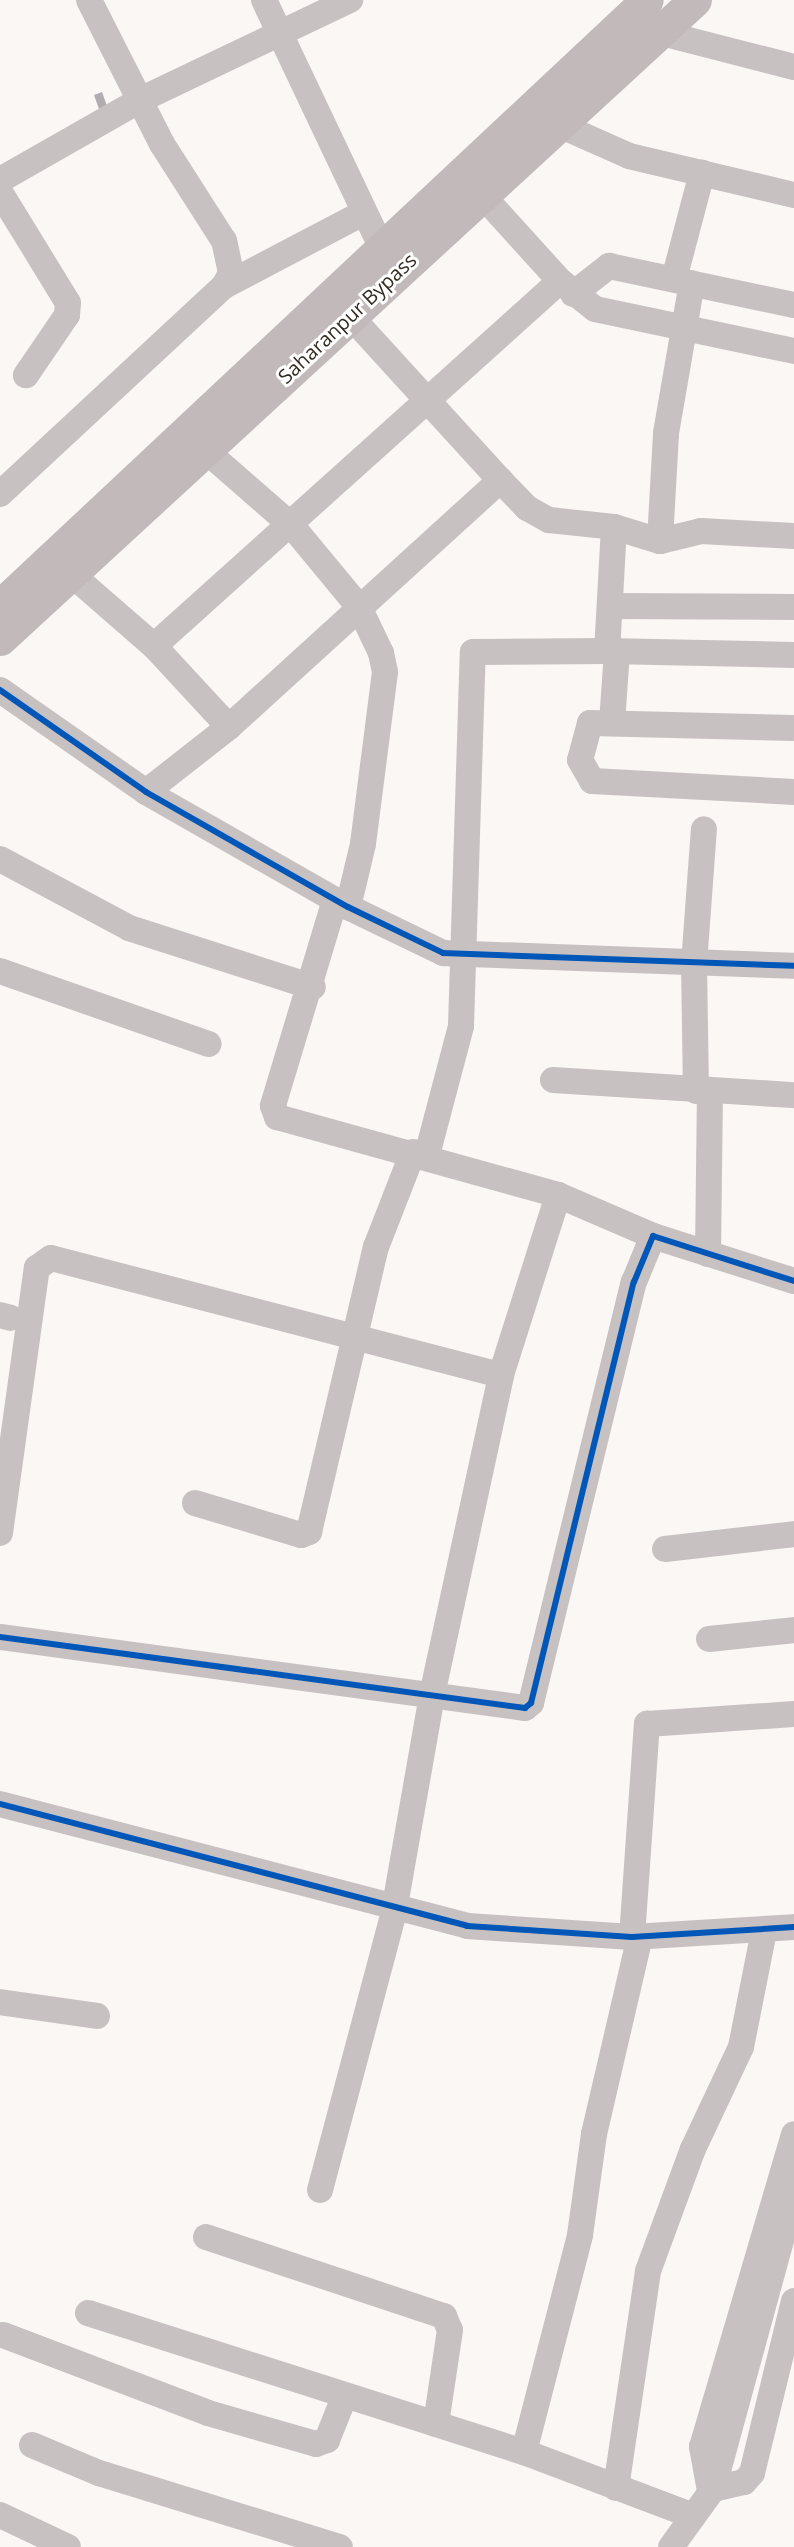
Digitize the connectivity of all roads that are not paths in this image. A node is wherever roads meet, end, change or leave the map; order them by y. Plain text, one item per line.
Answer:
1 (89, 0) edge
2 (264, 0) edge
3 (350, 0) edge
4 (647, 0) edge
5 (695, 0) edge
6 (623, 23) junction
7 (659, 32) junction
8 (280, 37) junction
9 (794, 67) edge
10 (140, 100) junction
11 (555, 123) junction
12 (702, 173) junction
13 (0, 180) edge
14 (0, 192) edge
15 (481, 194) junction
16 (794, 195) edge
17 (363, 213) junction
18 (382, 249) junction
19 (683, 281) junction
20 (224, 286) junction
21 (567, 288) junction
22 (794, 306) edge
23 (350, 316) junction
24 (682, 329) junction
25 (794, 351) edge
26 (26, 375) dead end
27 (428, 401) junction
28 (205, 450) junction
29 (500, 480) junction
30 (0, 494) edge
31 (292, 526) junction
32 (614, 527) junction
33 (794, 536) edge
34 (660, 541) junction
35 (69, 573) junction
36 (0, 606) edge
37 (610, 606) junction
38 (359, 607) junction
39 (794, 607) edge
40 (0, 639) edge
41 (154, 646) junction
42 (612, 651) junction
43 (794, 655) edge
44 (0, 690) edge
45 (612, 723) junction
46 (229, 727) junction
47 (794, 728) edge
48 (146, 792) junction
49 (794, 792) edge
50 (704, 830) dead end
51 (0, 859) edge
52 (342, 904) junction
53 (467, 957) junction
54 (694, 963) junction
55 (794, 966) edge
56 (0, 972) edge
57 (313, 987) junction
58 (209, 1044) dead end
59 (553, 1080) dead end
60 (703, 1092) junction
61 (794, 1095) edge
62 (420, 1153) junction
63 (558, 1195) junction
64 (653, 1236) junction
65 (708, 1254) junction
66 (794, 1281) edge
67 (357, 1337) junction
68 (501, 1375) junction
69 (195, 1503) dead end
70 (0, 1533) edge
71 (794, 1534) edge
72 (665, 1549) dead end
73 (794, 1630) edge
74 (0, 1637) edge
75 (709, 1639) dead end
76 (432, 1695) junction
77 (794, 1714) edge
78 (0, 1804) edge
79 (394, 1911) junction
80 (794, 1927) edge
81 (764, 1931) junction
82 (636, 1937) junction
83 (0, 2002) edge
84 (97, 2016) dead end
85 (794, 2134) edge
86 (320, 2190) dead end
87 (794, 2192) edge
88 (206, 2237) dead end
89 (793, 2307) edge
90 (88, 2313) dead end
91 (3, 2335) dead end
92 (345, 2395) junction
93 (436, 2424) junction
94 (32, 2445) dead end
95 (524, 2452) junction
96 (616, 2488) junction
97 (712, 2490) junction
98 (0, 2515) edge
99 (693, 2516) junction
100 (68, 2547) edge
101 (340, 2547) edge
102 (671, 2547) edge

1 - 10 street
2 - 8 street
3 - 8 street
4 - 6 main road
5 - 7 main road, Saharanpur Bypass
6 - 7 street
6 - 18 main road
7 - 9 street
7 - 11 main road, Saharanpur Bypass
8 - 10 street
8 - 17 street
10 - 13 street
10 - 20 street
11 - 12 street
11 - 15 main road, Saharanpur Bypass
12 - 16 street
12 - 19 street
14 - 26 street
15 - 21 street
15 - 23 main road, Saharanpur Bypass
17 - 18 street
17 - 20 street
18 - 36 main road
19 - 21 street
19 - 22 street
19 - 24 street
20 - 30 street
21 - 24 street
21 - 27 street
23 - 27 street
23 - 28 main road, Saharanpur Bypass
24 - 25 street
24 - 34 street
27 - 29 street
27 - 31 street
28 - 31 street
28 - 35 main road, Saharanpur Bypass
29 - 32 street
29 - 38 street
31 - 38 street
31 - 41 street
32 - 34 street
32 - 37 street
33 - 34 street
35 - 40 main road, Saharanpur Bypass
35 - 41 street
37 - 39 street
37 - 42 street
38 - 46 street
38 - 52 street
41 - 46 street
42 - 43 street
42 - 45 street
42 - 53 street
44 - 48 street
45 - 47 street
45 - 49 street
46 - 48 street
48 - 52 street
50 - 54 street
51 - 57 street
52 - 53 street
52 - 57 street
53 - 54 street
53 - 62 street
54 - 55 street
54 - 60 street
56 - 58 street
57 - 62 street
59 - 60 street
60 - 61 street
60 - 65 street
62 - 63 street
62 - 67 street
63 - 64 street
63 - 68 street
64 - 65 street
64 - 76 street
65 - 66 street
67 - 68 street
67 - 69 street
67 - 70 street
68 - 76 street
71 - 72 street
73 - 75 street
74 - 76 street
76 - 79 street
77 - 82 street
78 - 79 street
79 - 82 street
79 - 86 street
80 - 81 street
81 - 82 street
81 - 96 street
82 - 95 street
83 - 84 street
85 - 97 street
87 - 97 street
88 - 93 street
89 - 97 street
90 - 92 street
91 - 92 street
92 - 93 street
93 - 95 street
94 - 101 street
95 - 96 street
96 - 99 street
97 - 99 street
98 - 100 street
99 - 102 street

